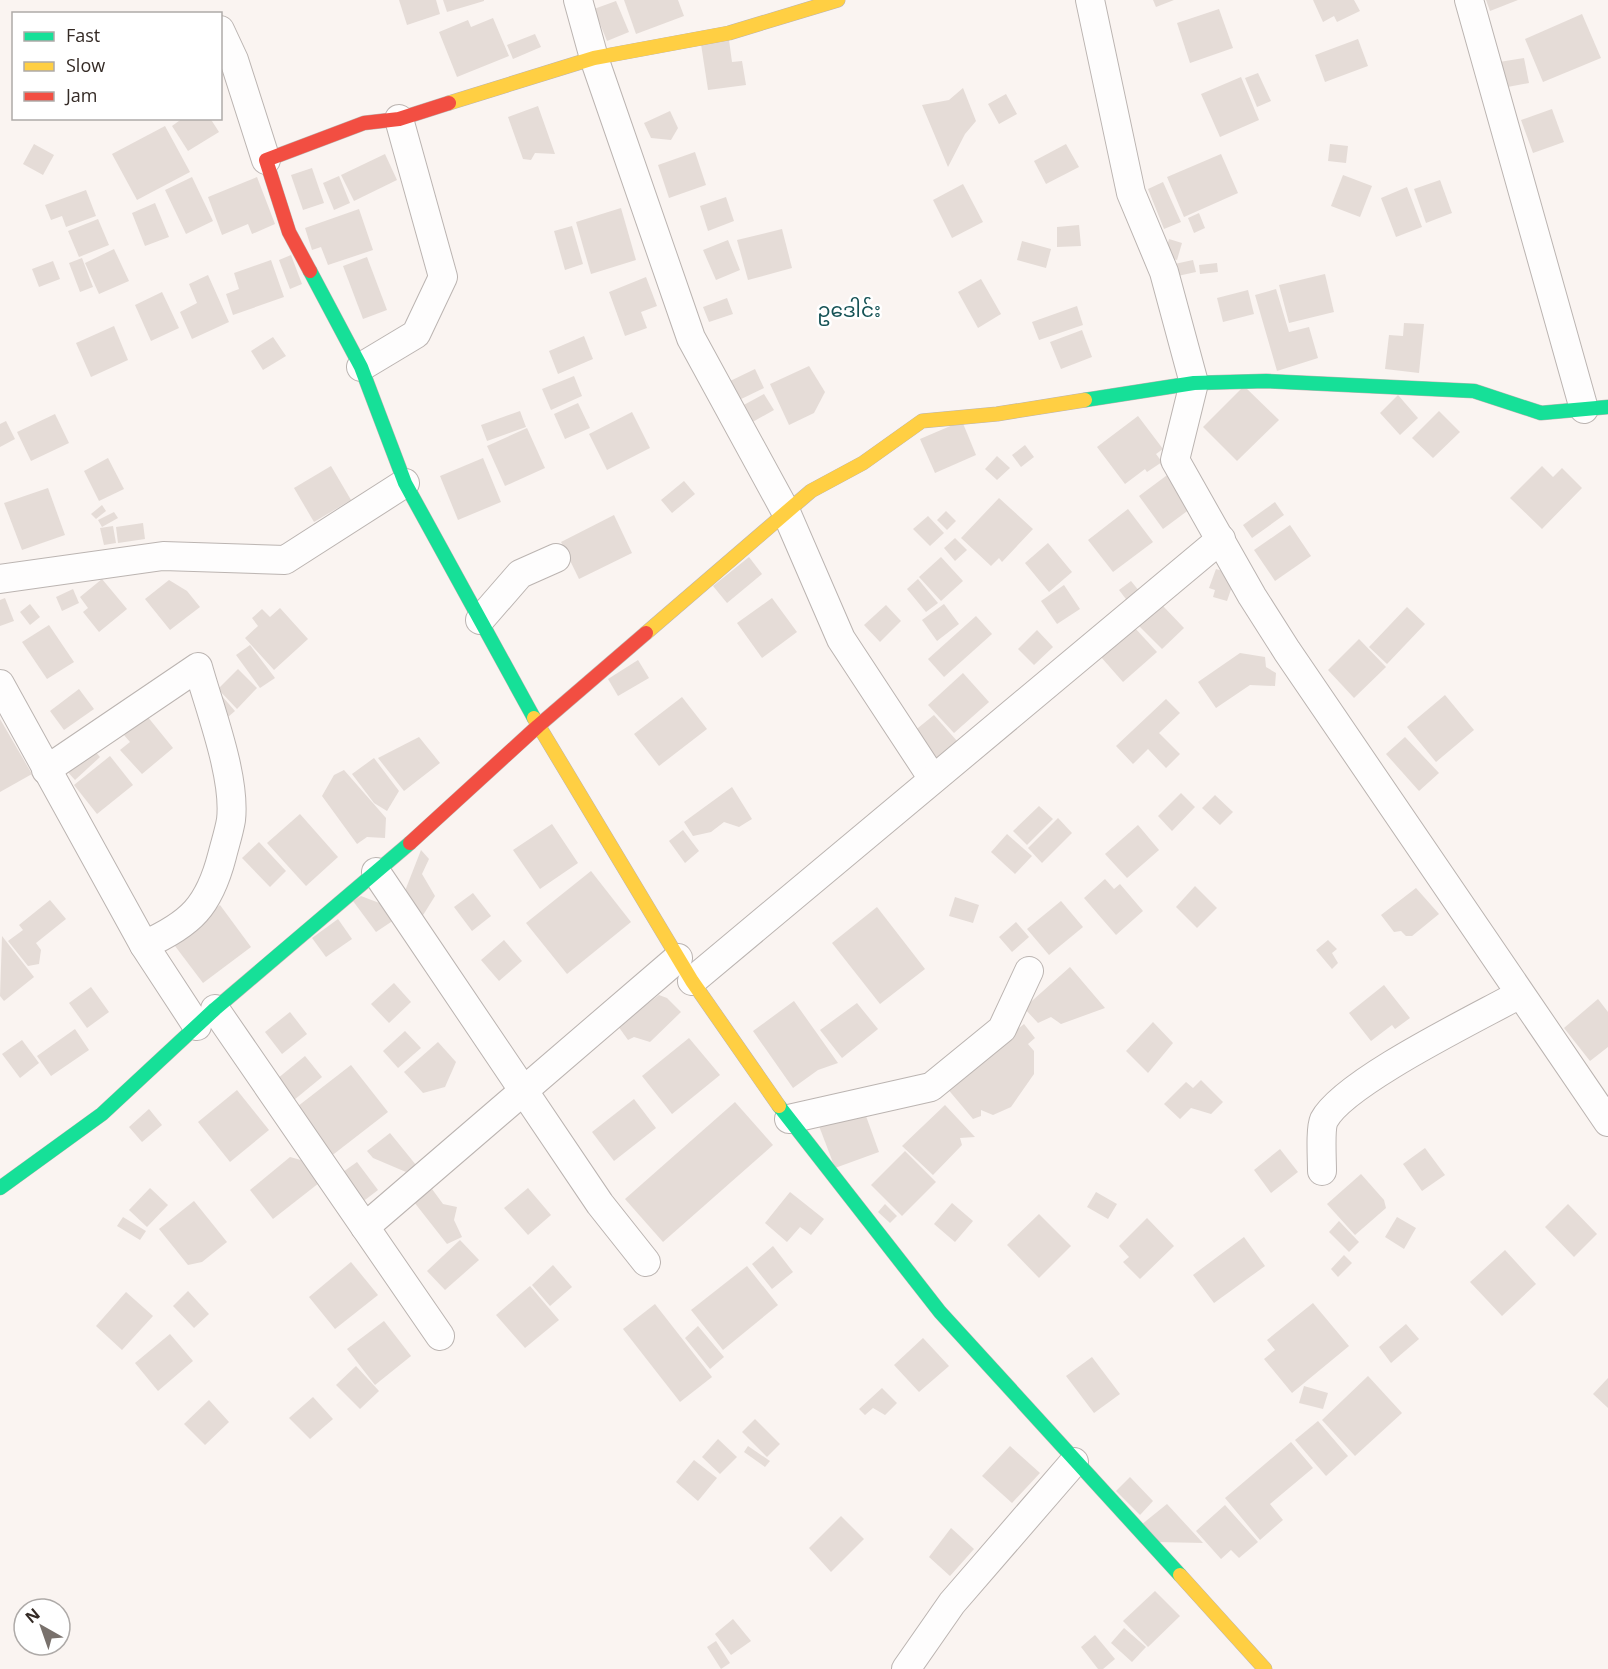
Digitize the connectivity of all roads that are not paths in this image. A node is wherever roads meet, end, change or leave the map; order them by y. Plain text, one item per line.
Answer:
1 (578, 0) edge
2 (838, 0) edge
3 (1090, 0) edge
4 (1468, 0) edge
5 (222, 33) edge
6 (594, 58) junction
7 (399, 119) junction
8 (266, 160) junction
9 (361, 367) junction
10 (1194, 383) junction
11 (1596, 408) edge
12 (405, 483) junction
13 (786, 512) junction
14 (1221, 539) junction
15 (556, 558) dead end
16 (0, 579) edge
17 (480, 620) junction
18 (0, 684) edge
19 (538, 726) junction
20 (46, 770) junction
21 (933, 779) junction
22 (376, 872) junction
23 (144, 945) junction
24 (685, 970) junction
25 (1029, 971) dead end
26 (1520, 994) junction
27 (206, 1017) junction
28 (523, 1090) junction
29 (789, 1119) junction
30 (1608, 1122) edge
31 (1322, 1171) dead end
32 (0, 1188) edge
33 (365, 1227) junction
34 (646, 1262) dead end
35 (440, 1336) dead end
36 (1074, 1462) junction
37 (906, 1669) edge
38 (1265, 1669) edge

1 - 6 street
2 - 6 street
3 - 10 street
4 - 11 street
5 - 8 street
6 - 7 street
6 - 13 street
7 - 8 street
7 - 9 street
8 - 9 street
9 - 12 street
10 - 11 street
10 - 13 street
10 - 14 street
12 - 16 street
12 - 17 street
13 - 19 street
13 - 21 street
14 - 21 street
14 - 26 street
15 - 17 street
17 - 19 street
18 - 20 street
19 - 22 street
19 - 24 street
20 - 23 street
20 - 23 street
21 - 24 street
22 - 27 street
22 - 28 street
23 - 27 street
24 - 28 street
24 - 29 street
25 - 29 street
26 - 30 street
26 - 31 street
27 - 32 street
27 - 33 street
28 - 33 street
28 - 34 street
29 - 36 street
33 - 35 street
36 - 37 street
36 - 38 street

